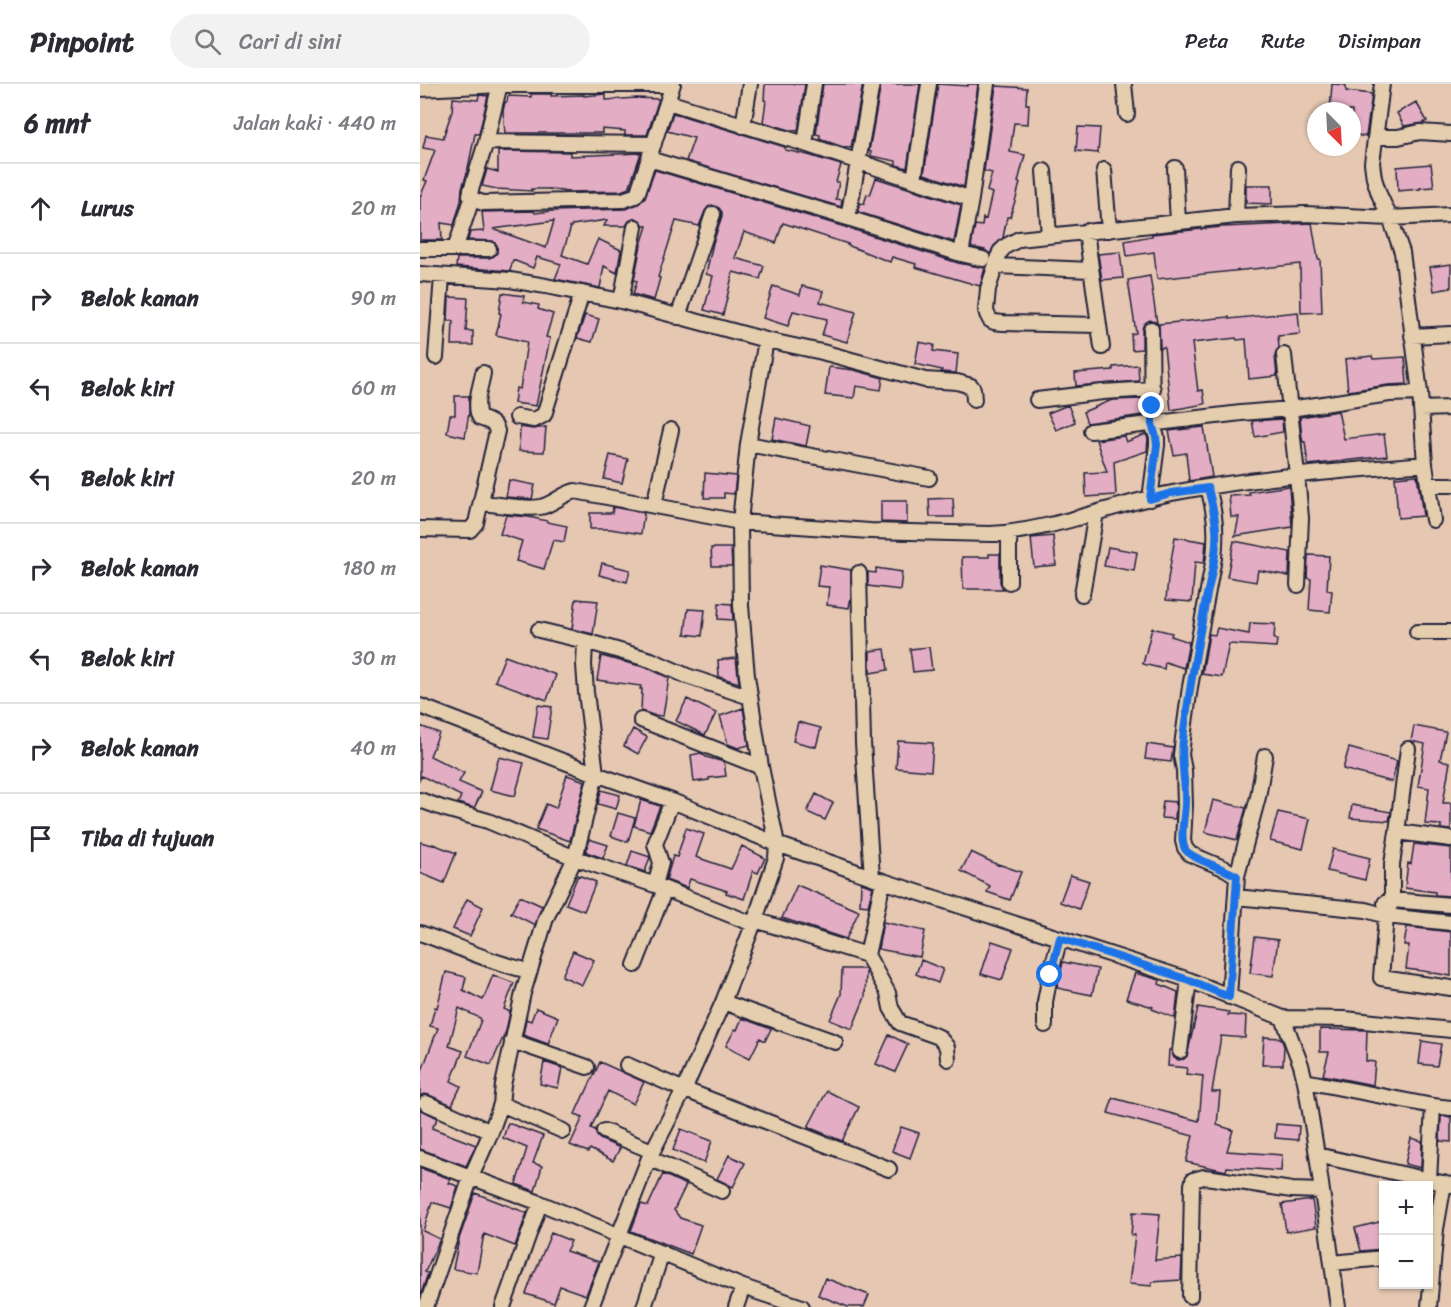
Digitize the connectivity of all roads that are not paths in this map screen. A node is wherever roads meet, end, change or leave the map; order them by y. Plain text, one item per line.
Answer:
1 (750, 84) edge
2 (814, 84) edge
3 (872, 84) edge
4 (929, 84) edge
5 (987, 84) edge
6 (1124, 84) edge
7 (1382, 84) edge
8 (500, 85) edge
9 (673, 85) edge
10 (420, 89) edge
11 (668, 102) junction
12 (1127, 114) dead end
13 (742, 126) junction
14 (1451, 134) edge
15 (1375, 137) junction
16 (486, 142) junction
17 (654, 144) junction
18 (805, 144) junction
19 (649, 159) junction
20 (859, 163) junction
21 (1238, 167) dead end
22 (1175, 168) dead end
23 (1104, 170) dead end
24 (1044, 171) dead end
25 (914, 180) junction
26 (472, 199) junction
27 (971, 199) junction
28 (713, 214) dead end
29 (1451, 215) edge
30 (1236, 216) junction
31 (848, 218) junction
32 (1390, 218) junction
33 (1178, 222) junction
34 (635, 227) dead end
35 (1109, 230) junction
36 (1086, 231) junction
37 (1048, 235) junction
38 (420, 249) edge
39 (455, 249) junction
40 (489, 249) dead end
41 (961, 254) junction
42 (982, 259) dead end
43 (997, 266) junction
44 (1091, 270) junction
45 (420, 274) edge
46 (442, 276) junction
47 (582, 293) junction
48 (621, 301) junction
49 (678, 317) junction
50 (1098, 326) junction
51 (1151, 329) dead end
52 (1451, 334) edge
53 (1412, 336) junction
54 (766, 340) junction
55 (1101, 347) dead end
56 (1284, 355) dead end
57 (436, 357) dead end
58 (483, 373) dead end
59 (1153, 389) junction
60 (1420, 393) junction
61 (974, 400) dead end
62 (1036, 400) dead end
63 (1451, 408) edge
64 (1290, 409) junction
65 (1421, 409) junction
66 (517, 417) dead end
67 (1152, 424) junction
68 (672, 430) dead end
69 (1091, 431) dead end
70 (748, 444) junction
71 (1425, 464) junction
72 (1297, 475) junction
73 (929, 478) dead end
74 (1428, 485) junction
75 (1451, 485) edge
76 (1208, 488) junction
77 (1150, 499) junction
78 (481, 503) junction
79 (654, 505) junction
80 (1096, 513) junction
81 (1433, 520) dead end
82 (740, 522) junction
83 (420, 529) edge
84 (1009, 533) junction
85 (859, 573) dead end
86 (1009, 582) dead end
87 (1298, 585) dead end
88 (1082, 594) dead end
89 (539, 630) dead end
90 (1451, 632) edge
91 (1417, 633) dead end
92 (585, 641) junction
93 (750, 697) junction
94 (420, 706) edge
95 (641, 720) dead end
96 (1408, 749) dead end
97 (1265, 756) dead end
98 (761, 767) junction
99 (596, 774) junction
100 (420, 800) edge
101 (672, 801) junction
102 (1397, 832) junction
103 (1451, 839) edge
104 (777, 844) junction
105 (575, 858) junction
106 (1237, 876) junction
107 (878, 879) junction
108 (660, 887) junction
109 (1236, 897) junction
110 (1392, 900) junction
111 (1451, 905) edge
112 (1366, 910) junction
113 (1386, 916) junction
114 (754, 922) junction
115 (1451, 923) edge
116 (420, 933) edge
117 (1060, 938) junction
118 (867, 955) junction
119 (635, 965) dead end
120 (530, 971) junction
121 (1189, 980) junction
122 (1451, 988) edge
123 (1229, 997) junction
124 (723, 1002) junction
125 (1283, 1018) junction
126 (1045, 1025) dead end
127 (1451, 1030) edge
128 (512, 1041) junction
129 (835, 1042) dead end
130 (1180, 1051) dead end
131 (948, 1059) dead end
132 (627, 1065) dead end
133 (587, 1067) dead end
134 (1305, 1082) junction
135 (684, 1090) junction
136 (426, 1103) dead end
137 (501, 1104) junction
138 (1432, 1106) junction
139 (1451, 1108) edge
140 (563, 1131) dead end
141 (604, 1131) dead end
142 (491, 1132) junction
143 (651, 1154) junction
144 (1317, 1155) junction
145 (420, 1158) edge
146 (889, 1170) dead end
147 (471, 1177) junction
148 (1429, 1180) junction
149 (1447, 1184) edge
150 (722, 1191) dead end
151 (1322, 1191) junction
152 (540, 1203) junction
153 (619, 1237) junction
154 (662, 1254) junction
155 (1379, 1257) edge
156 (1332, 1263) junction
157 (743, 1287) junction
158 (1190, 1296) dead end
159 (426, 1307) edge
160 (503, 1307) edge
161 (591, 1307) edge
162 (644, 1307) edge
163 (736, 1307) edge
164 (802, 1307) edge
165 (1338, 1307) edge
166 (1429, 1307) edge

1 - 13 street
2 - 18 street
3 - 20 street
4 - 25 street
5 - 27 street
6 - 12 street
7 - 15 street
8 - 9 street
8 - 10 street
8 - 16 street
9 - 11 street
11 - 13 street
11 - 17 street
13 - 18 street
14 - 15 street
15 - 32 street
16 - 17 street
16 - 26 street
17 - 19 street
18 - 20 street
19 - 26 street
19 - 31 street
20 - 25 street
20 - 31 street
21 - 30 street
22 - 33 street
23 - 35 street
24 - 37 street
25 - 27 street
26 - 39 street
27 - 41 street
28 - 49 street
29 - 32 street
30 - 32 street
30 - 33 street
31 - 41 street
32 - 53 street
33 - 35 street
34 - 48 street
35 - 36 street
36 - 37 street
36 - 44 street
37 - 43 street
38 - 39 street
39 - 40 street
41 - 42 street
43 - 44 street
43 - 50 street
44 - 50 street
45 - 46 street
46 - 47 street
46 - 57 street
47 - 48 street
47 - 66 street
48 - 49 street
49 - 54 street
50 - 55 street
51 - 59 street
52 - 53 street
53 - 60 street
54 - 61 street
54 - 70 street
56 - 64 street
58 - 78 street
59 - 62 street
59 - 67 street
60 - 64 street
60 - 65 street
63 - 65 street
64 - 67 street
64 - 72 street
65 - 71 street
67 - 69 street
67 - 77 street
68 - 79 street
70 - 73 street
70 - 82 street
71 - 72 street
71 - 74 street
72 - 76 street
72 - 87 street
74 - 75 street
74 - 81 street
76 - 77 street
76 - 106 street
77 - 80 street
78 - 79 street
78 - 83 street
79 - 82 street
80 - 84 street
80 - 88 street
82 - 84 street
82 - 93 street
84 - 86 street
85 - 107 street
89 - 92 street
90 - 91 street
92 - 93 street
92 - 99 street
93 - 98 street
94 - 99 street
95 - 98 street
96 - 102 street
97 - 106 street
98 - 104 street
99 - 101 street
99 - 105 street
100 - 105 street
101 - 104 street
101 - 108 street
102 - 103 street
102 - 110 street
104 - 107 street
104 - 114 street
105 - 108 street
105 - 120 street
106 - 109 street
107 - 117 street
107 - 118 street
108 - 114 street
108 - 119 street
109 - 112 street
109 - 123 street
110 - 111 street
110 - 112 street
110 - 113 street
112 - 113 street
113 - 115 street
113 - 122 street
114 - 118 street
114 - 124 street
116 - 120 street
117 - 121 street
117 - 126 street
118 - 131 street
120 - 128 street
121 - 123 street
121 - 130 street
123 - 125 street
124 - 129 street
124 - 135 street
125 - 127 street
125 - 134 street
128 - 133 street
128 - 137 street
132 - 135 street
134 - 138 street
134 - 144 street
135 - 143 street
135 - 146 street
136 - 142 street
137 - 140 street
137 - 142 street
138 - 139 street
138 - 148 street
141 - 143 street
142 - 147 street
143 - 150 street
143 - 153 street
144 - 148 street
144 - 151 street
145 - 147 street
147 - 152 street
147 - 159 street
148 - 149 street
149 - 166 street
151 - 156 street
151 - 158 street
152 - 153 street
152 - 160 street
153 - 154 street
153 - 161 street
154 - 157 street
154 - 162 street
155 - 156 street
156 - 165 street
157 - 163 street
157 - 164 street

